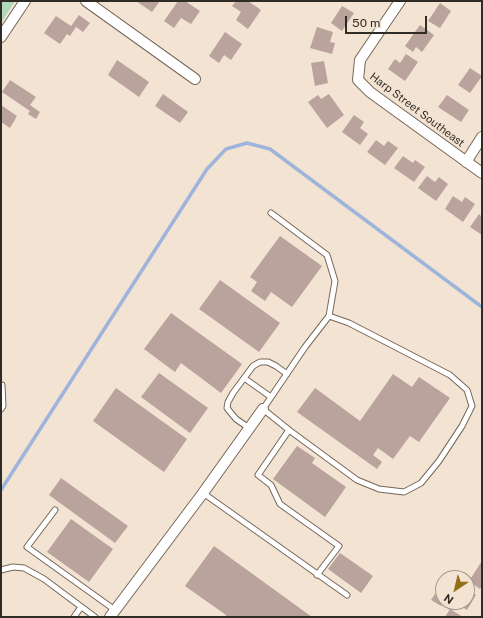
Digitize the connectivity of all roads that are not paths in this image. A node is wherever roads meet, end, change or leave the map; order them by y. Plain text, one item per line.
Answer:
1 (25, 1) edge
2 (86, 1) edge
3 (400, 1) edge
4 (1, 38) edge
5 (195, 79) dead end
6 (482, 137) edge
7 (466, 162) junction
8 (482, 173) edge
9 (271, 213) dead end
10 (330, 316) junction
11 (287, 374) junction
12 (244, 378) junction
13 (1, 386) edge
14 (271, 397) junction
15 (263, 408) junction
16 (1, 410) edge
17 (249, 428) junction
18 (289, 430) junction
19 (203, 493) junction
20 (54, 510) dead end
21 (1, 570) edge
22 (317, 574) junction
23 (347, 595) dead end
24 (81, 607) junction
25 (113, 614) edge
26 (74, 617) edge
27 (95, 617) edge

1 - 4 street
2 - 5 street
3 - 7 street, Harp Street Southeast
6 - 7 street
7 - 8 street, Harp Street Southeast
9 - 10 lane
10 - 11 lane
10 - 18 lane
11 - 12 lane
11 - 14 lane
12 - 14 lane
12 - 17 lane
13 - 16 lane
14 - 15 lane
15 - 17 street
15 - 18 lane
17 - 19 street
18 - 22 lane
19 - 22 lane
19 - 25 street
20 - 25 lane
21 - 24 lane
22 - 23 lane
24 - 26 lane
24 - 27 lane

